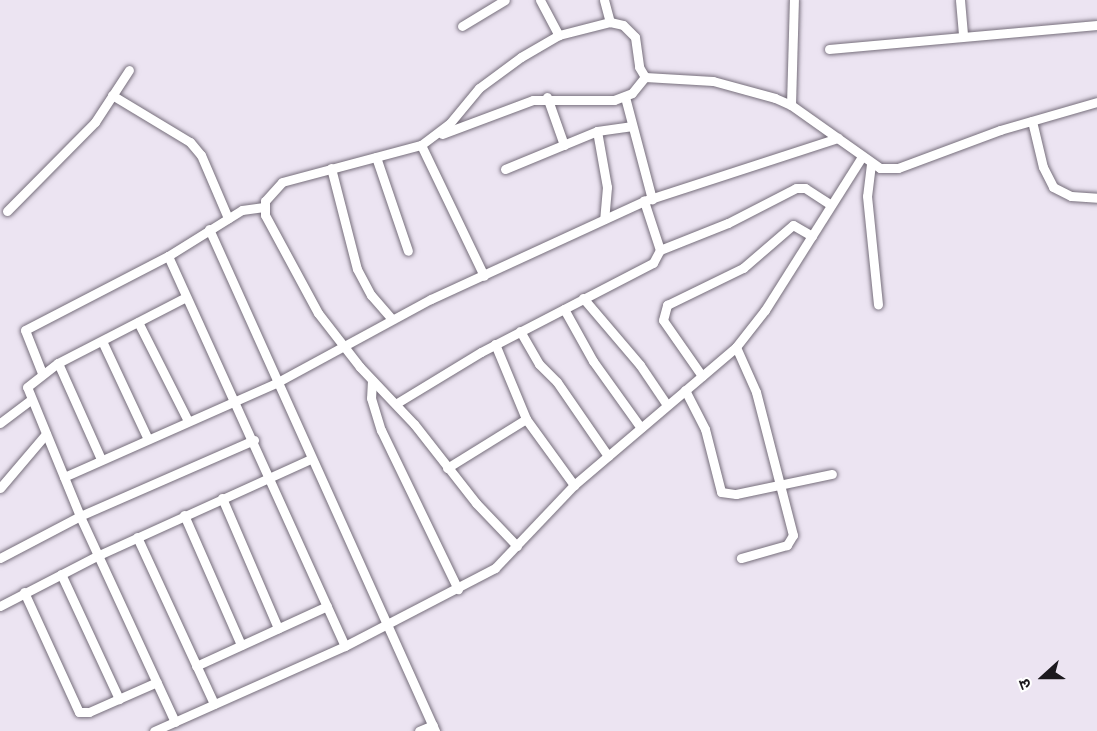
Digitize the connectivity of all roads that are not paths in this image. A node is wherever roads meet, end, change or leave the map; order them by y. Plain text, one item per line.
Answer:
1 (505, 0) edge
2 (540, 0) edge
3 (604, 0) edge
4 (794, 0) edge
5 (960, 0) edge
6 (610, 22) junction
7 (1097, 25) edge
8 (462, 26) dead end
9 (559, 35) junction
10 (963, 35) junction
11 (829, 49) dead end
12 (129, 69) dead end
13 (645, 77) junction
14 (112, 95) junction
15 (625, 97) junction
16 (547, 98) junction
17 (1096, 104) edge
18 (791, 105) junction
19 (1032, 121) junction
20 (631, 126) junction
21 (597, 131) junction
22 (437, 136) junction
23 (838, 138) junction
24 (421, 145) junction
25 (564, 145) junction
26 (376, 158) junction
27 (861, 158) junction
28 (872, 164) junction
29 (331, 168) junction
30 (505, 169) dead end
31 (1097, 198) edge
32 (648, 200) junction
33 (831, 205) junction
34 (264, 207) junction
35 (7, 211) dead end
36 (228, 218) junction
37 (604, 219) junction
38 (209, 229) junction
39 (812, 236) junction
40 (660, 250) junction
41 (408, 251) dead end
42 (168, 256) junction
43 (484, 276) junction
44 (186, 297) junction
45 (583, 298) junction
46 (878, 304) dead end
47 (564, 309) junction
48 (393, 319) junction
49 (138, 322) junction
50 (520, 331) junction
51 (102, 341) junction
52 (495, 344) junction
53 (736, 347) junction
54 (345, 349) junction
55 (58, 363) junction
56 (42, 373) junction
57 (702, 376) junction
58 (372, 380) junction
59 (276, 383) junction
60 (685, 390) junction
61 (31, 400) junction
62 (236, 400) junction
63 (397, 403) junction
64 (668, 405) junction
65 (526, 419) junction
66 (188, 421) junction
67 (0, 423) edge
68 (641, 428) junction
69 (46, 434) junction
70 (148, 439) junction
71 (254, 440) junction
72 (608, 456) junction
73 (101, 459) junction
74 (311, 459) junction
75 (447, 468) junction
76 (832, 474) dead end
77 (64, 477) junction
78 (270, 477) junction
79 (780, 484) junction
80 (574, 485) junction
81 (0, 488) edge
82 (222, 498) junction
83 (184, 515) junction
84 (80, 516) junction
85 (137, 537) junction
86 (517, 546) junction
87 (99, 555) junction
88 (0, 558) edge
89 (741, 558) dead end
90 (61, 574) junction
91 (458, 589) junction
92 (24, 592) junction
93 (0, 606) edge
94 (327, 606) junction
95 (387, 625) junction
96 (278, 628) junction
97 (241, 645) junction
98 (345, 646) junction
99 (196, 666) junction
100 (157, 682) junction
101 (119, 699) junction
102 (214, 704) junction
103 (175, 722) junction
104 (434, 728) edge
105 (154, 731) edge
106 (419, 731) edge

1 - 8 street
2 - 9 street
3 - 6 street
4 - 18 street
5 - 10 street
6 - 9 street
6 - 13 street
7 - 10 street
9 - 22 street
10 - 11 street
12 - 14 street
13 - 15 street
13 - 18 street
14 - 35 street
14 - 36 street
15 - 16 street
15 - 20 street
16 - 22 street
16 - 25 street
17 - 19 street
18 - 23 street
19 - 28 street
19 - 31 street
20 - 21 street
20 - 32 street
21 - 25 street
21 - 37 street
22 - 24 street
23 - 27 street
23 - 32 street
24 - 26 street
24 - 43 street
25 - 30 street
26 - 29 street
26 - 41 street
27 - 28 street
27 - 33 street
28 - 46 street
29 - 34 street
29 - 48 street
32 - 37 street
32 - 40 street
33 - 39 street
33 - 40 street
34 - 36 street
34 - 54 street
36 - 38 street
37 - 43 street
38 - 42 street
38 - 59 street
39 - 53 street
39 - 57 street
40 - 45 street
42 - 44 street
42 - 56 street
43 - 48 street
44 - 49 street
44 - 62 street
45 - 47 street
45 - 64 street
47 - 50 street
47 - 68 street
48 - 54 street
49 - 51 street
49 - 66 street
50 - 52 street
50 - 72 street
51 - 55 street
51 - 70 street
52 - 63 street
52 - 65 street
53 - 57 street
53 - 79 street
54 - 58 street
54 - 59 street
55 - 56 street
55 - 73 street
56 - 61 street
57 - 60 street
58 - 63 street
58 - 91 street
59 - 62 street
59 - 74 street
60 - 64 street
60 - 79 street
61 - 67 street
61 - 69 street
62 - 66 street
62 - 71 street
63 - 75 street
64 - 68 street
65 - 75 street
65 - 80 street
66 - 70 street
68 - 72 street
69 - 77 street
69 - 81 street
70 - 73 street
71 - 78 street
71 - 84 street
72 - 80 street
73 - 77 street
74 - 78 street
74 - 95 street
75 - 86 street
76 - 79 street
77 - 84 street
78 - 82 street
78 - 94 street
79 - 89 street
80 - 86 street
82 - 83 street
82 - 96 street
83 - 85 street
83 - 97 street
84 - 87 street
84 - 88 street
85 - 87 street
85 - 99 street
86 - 91 street
87 - 90 street
87 - 100 street
90 - 92 street
90 - 101 street
91 - 95 street
92 - 93 street
92 - 101 street
94 - 96 street
94 - 98 street
95 - 98 street
95 - 104 street
96 - 97 street
97 - 99 street
98 - 102 street
99 - 102 street
100 - 101 street
100 - 103 street
102 - 103 street
103 - 105 street
104 - 106 street

